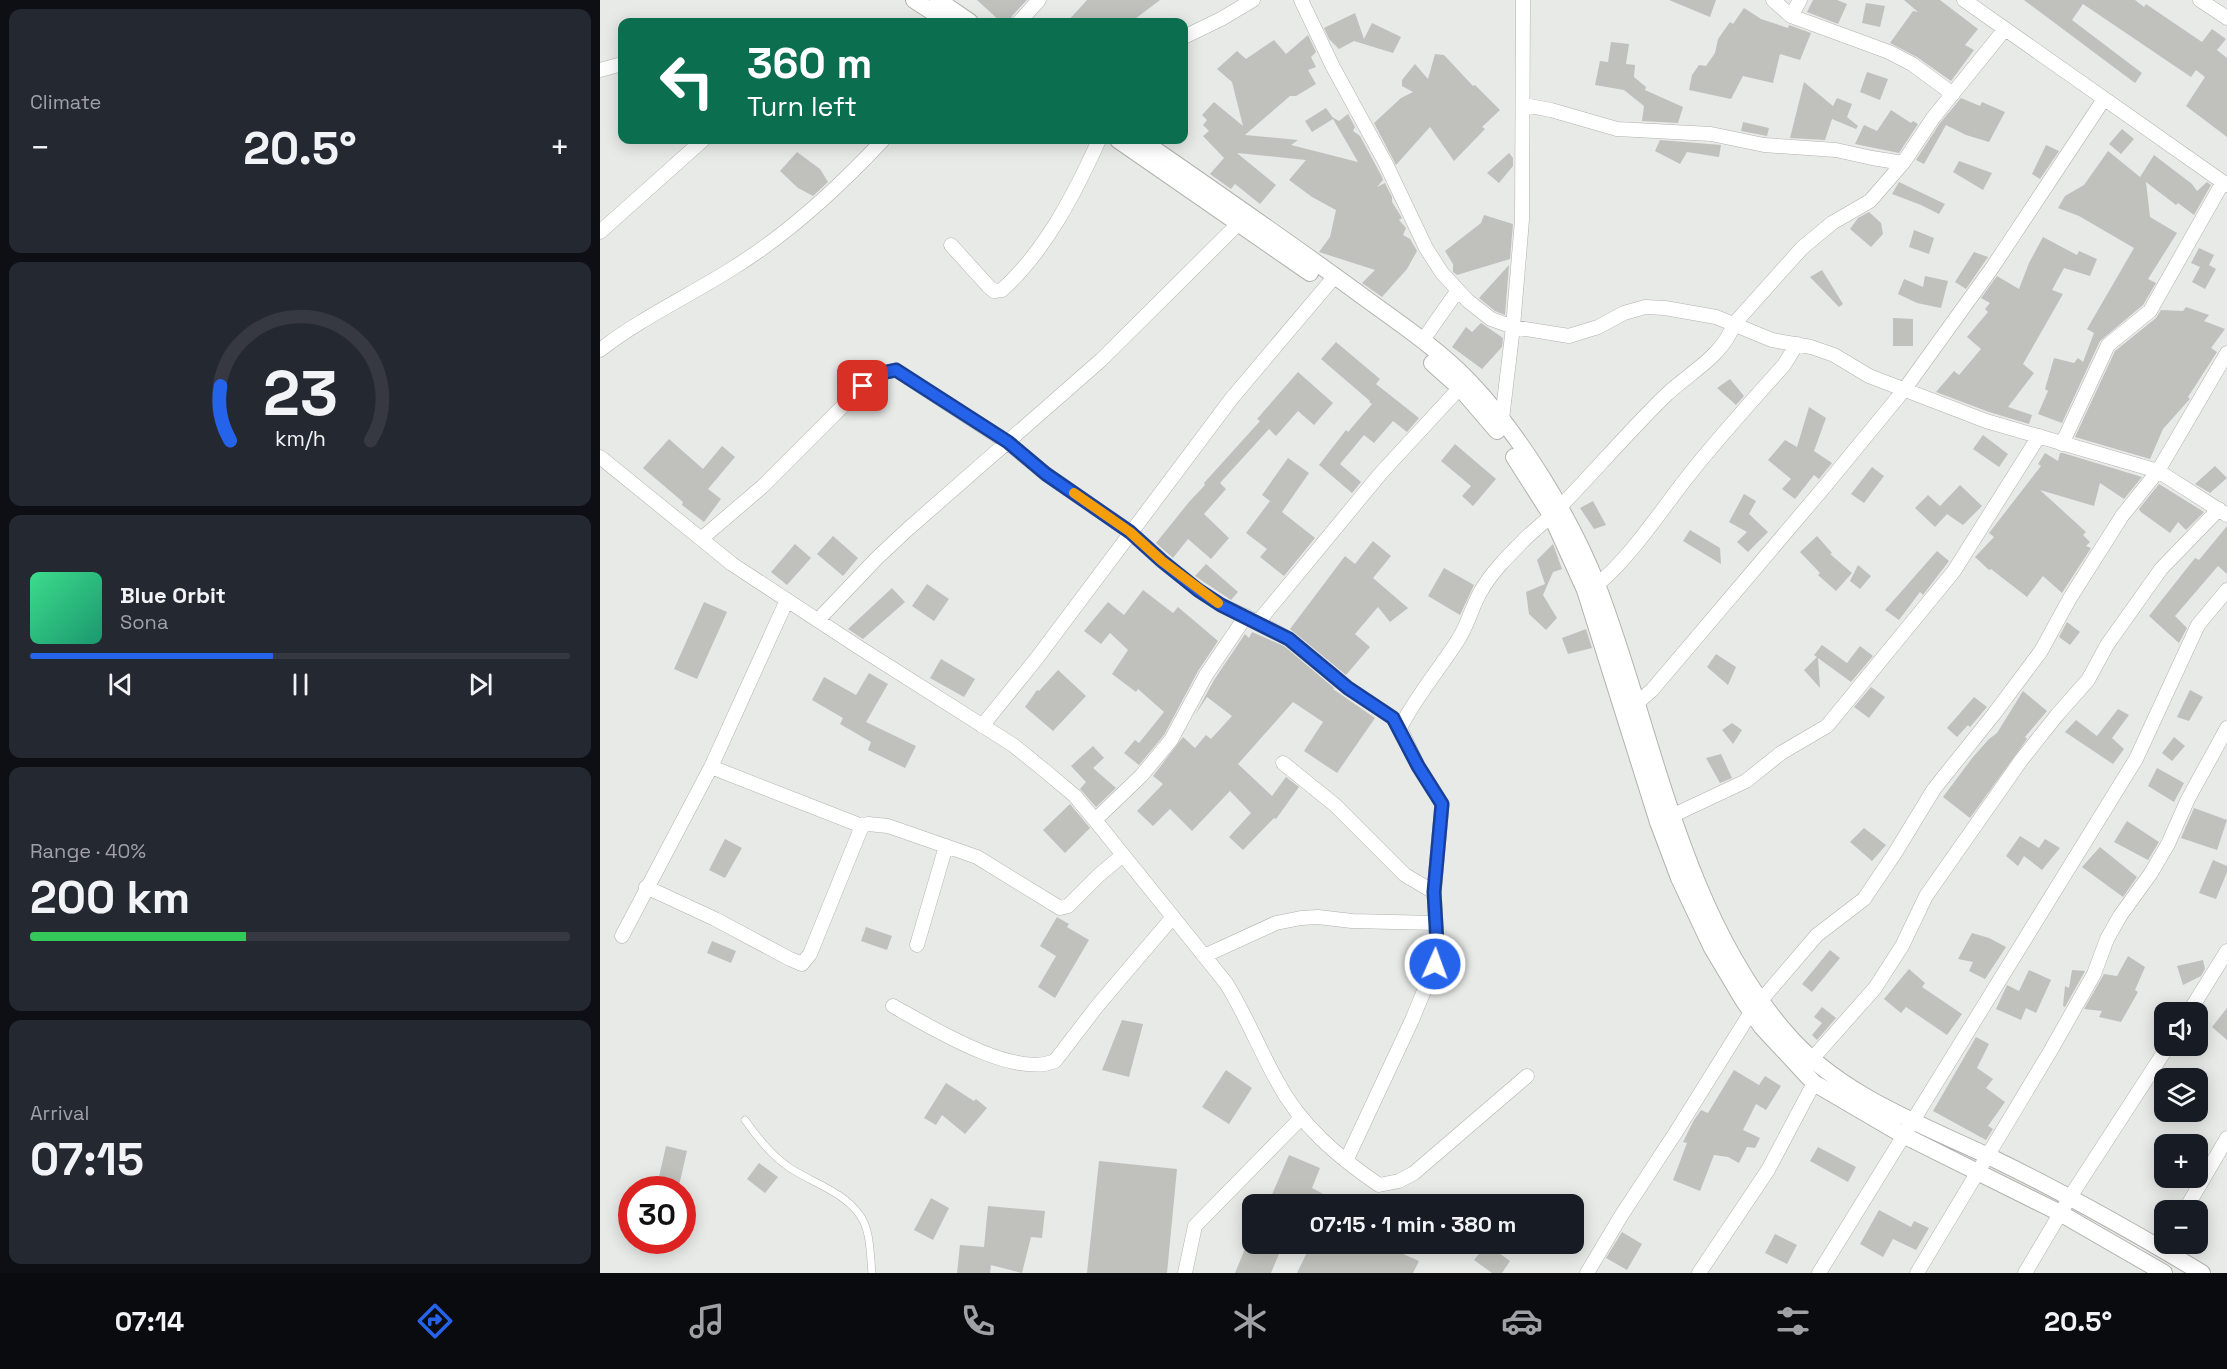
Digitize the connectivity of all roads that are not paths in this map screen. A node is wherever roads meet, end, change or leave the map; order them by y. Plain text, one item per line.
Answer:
1 (914, 0) edge
2 (938, 0) edge
3 (1039, 0) edge
4 (1253, 0) edge
5 (1301, 0) edge
6 (1523, 0) edge
7 (1773, 0) edge
8 (1800, 0) edge
9 (1964, 0) edge
10 (2200, 0) edge
11 (1791, 16) junction
12 (942, 18) edge
13 (964, 18) edge
14 (1023, 18) edge
15 (2227, 18) edge
16 (2005, 29) junction
17 (1188, 35) edge
18 (618, 65) edge
19 (600, 70) edge
20 (1953, 94) junction
21 (2104, 99) junction
22 (1524, 105) junction
23 (699, 144) edge
24 (879, 144) edge
25 (1096, 144) edge
26 (1124, 144) edge
27 (1146, 144) edge
28 (1903, 162) junction
29 (2225, 184) edge
30 (1244, 219) junction
31 (600, 232) edge
32 (951, 245) dead end
33 (1331, 281) junction
34 (1458, 290) junction
35 (1734, 324) junction
36 (1514, 327) junction
37 (1423, 340) junction
38 (1797, 344) junction
39 (600, 350) edge
40 (2227, 353) edge
41 (1464, 383) junction
42 (1904, 390) junction
43 (1499, 424) junction
44 (2039, 436) junction
45 (1008, 442) junction
46 (2062, 444) junction
47 (600, 457) edge
48 (2158, 471) junction
49 (1556, 511) junction
50 (2224, 512) edge
51 (1130, 532) junction
52 (701, 539) junction
53 (1597, 585) junction
54 (2227, 590) edge
55 (787, 600) junction
56 (1252, 619) junction
57 (818, 620) junction
58 (1636, 704) junction
59 (982, 726) junction
60 (1400, 728) junction
61 (2227, 728) edge
62 (1282, 763) dead end
63 (711, 767) junction
64 (1665, 819) junction
65 (1095, 820) junction
66 (862, 826) junction
67 (946, 846) junction
68 (1124, 855) junction
69 (646, 887) junction
70 (1434, 892) junction
71 (1172, 918) junction
72 (1436, 923) junction
73 (622, 936) dead end
74 (917, 945) dead end
75 (2227, 951) edge
76 (1204, 956) junction
77 (2195, 1002) edge
78 (893, 1006) dead end
79 (1756, 1007) junction
80 (2162, 1056) edge
81 (1812, 1059) junction
82 (1527, 1076) dead end
83 (1814, 1083) junction
84 (1301, 1118) junction
85 (745, 1120) dead end
86 (1907, 1129) junction
87 (2227, 1138) edge
88 (1988, 1156) junction
89 (1346, 1161) junction
90 (1978, 1171) junction
91 (2070, 1197) junction
92 (2192, 1200) edge
93 (2060, 1213) junction
94 (2154, 1240) edge
95 (2176, 1254) edge
96 (2156, 1271) edge
97 (873, 1273) edge
98 (1185, 1273) edge
99 (1587, 1273) edge
100 (1699, 1273) edge
101 (1819, 1273) edge
102 (1917, 1273) edge
103 (2025, 1273) edge
104 (2202, 1273) edge

1 - 12 street
2 - 13 street
3 - 14 street
4 - 17 street
5 - 34 street
6 - 22 street
7 - 11 street
8 - 11 street
9 - 16 street
10 - 15 street
11 - 20 street
16 - 20 street
16 - 21 street
18 - 19 street
20 - 28 street
21 - 29 street
21 - 42 street
22 - 28 street
22 - 36 street
23 - 31 street
24 - 39 street
25 - 32 street
26 - 30 street
27 - 30 street
28 - 35 street
29 - 46 street
30 - 33 street
30 - 45 street
33 - 37 street
33 - 41 street
33 - 51 street
34 - 36 street
34 - 37 street
35 - 36 street
35 - 38 street
35 - 49 street
36 - 43 street
37 - 41 street
38 - 42 street
38 - 53 street
40 - 48 street
41 - 43 street
41 - 56 street
42 - 44 street
42 - 58 street
43 - 49 street
44 - 46 street
44 - 64 street
45 - 51 street
45 - 52 street
45 - 57 street
46 - 48 street
47 - 52 street
48 - 50 street
48 - 79 street
49 - 53 street
49 - 60 street
49 - 64 street
50 - 81 street
51 - 56 street
51 - 59 street
52 - 55 street
53 - 58 street
54 - 86 street
55 - 57 street
55 - 63 street
56 - 60 street
56 - 65 street
57 - 59 street
58 - 64 street
59 - 65 street
60 - 70 street
61 - 88 street
62 - 70 street
63 - 66 street
63 - 69 street
64 - 79 street
65 - 68 street
66 - 67 street
66 - 69 street
67 - 68 street
67 - 74 street
68 - 71 street
69 - 73 street
70 - 72 street
71 - 76 street
71 - 78 street
72 - 76 street
72 - 89 street
75 - 77 street
76 - 84 street
79 - 81 street
79 - 83 street
79 - 99 street
80 - 91 street
81 - 86 street
82 - 89 street
83 - 86 street
83 - 100 street
84 - 89 street
84 - 98 street
85 - 97 lane
86 - 88 street
86 - 90 street
86 - 101 street
87 - 92 street
88 - 90 street
88 - 91 street
90 - 93 street
90 - 102 street
91 - 93 street
91 - 94 street
93 - 96 street
93 - 103 street
95 - 104 street

